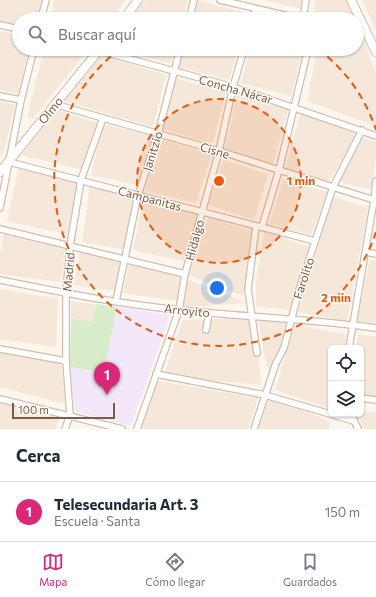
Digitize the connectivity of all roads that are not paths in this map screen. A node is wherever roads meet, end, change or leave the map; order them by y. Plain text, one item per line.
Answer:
1 (46, 0) edge
2 (138, 0) edge
3 (194, 0) edge
4 (220, 0) edge
5 (306, 0) edge
6 (351, 0) edge
7 (256, 9) junction
8 (43, 12) edge
9 (129, 12) edge
10 (191, 12) edge
11 (255, 12) edge
12 (270, 12) edge
13 (303, 12) edge
14 (355, 12) edge
15 (0, 25) edge
16 (12, 28) edge
17 (364, 32) edge
18 (376, 52) edge
19 (32, 56) edge
20 (92, 56) edge
21 (118, 56) edge
22 (178, 56) edge
23 (242, 56) edge
24 (306, 56) edge
25 (174, 72) junction
26 (233, 87) junction
27 (0, 96) edge
28 (21, 100) junction
29 (54, 104) junction
30 (295, 107) junction
31 (103, 118) junction
32 (362, 130) junction
33 (158, 134) junction
34 (376, 136) edge
35 (219, 151) junction
36 (9, 162) junction
37 (279, 170) junction
38 (0, 172) edge
39 (81, 180) junction
40 (376, 181) edge
41 (333, 187) junction
42 (138, 195) junction
43 (374, 200) junction
44 (0, 208) edge
45 (202, 212) junction
46 (259, 227) junction
47 (0, 229) edge
48 (315, 241) junction
49 (70, 246) junction
50 (366, 252) junction
51 (376, 254) edge
52 (126, 259) junction
53 (185, 274) junction
54 (0, 280) edge
55 (66, 293) junction
56 (116, 301) junction
57 (178, 310) junction
58 (208, 313) junction
59 (251, 316) junction
60 (290, 319) junction
61 (352, 324) junction
62 (376, 328) edge
63 (206, 330) dead end
64 (349, 345) edge
65 (0, 349) edge
66 (257, 353) dead end
67 (66, 361) junction
68 (156, 374) junction
69 (265, 395) junction
70 (364, 398) edge
71 (0, 400) edge
72 (376, 400) edge
73 (70, 415) junction
74 (352, 417) edge
75 (354, 421) junction
76 (65, 429) edge
77 (122, 429) edge
78 (137, 429) edge
79 (254, 429) edge
80 (358, 429) edge

1 - 8 street
2 - 9 main road
3 - 10 street
4 - 7 street
5 - 13 street
6 - 14 main road
7 - 11 street
7 - 12 street
15 - 16 street
17 - 18 main road
19 - 28 street
20 - 29 main road, Olmo
21 - 25 street, Concha Nácar
22 - 25 street, Janitzio
23 - 26 street, Hidalgo
24 - 30 street
25 - 26 street, Concha Nácar
25 - 33 street, Janitzio
26 - 30 street, Concha Nácar
26 - 35 street, Hidalgo
27 - 28 street
28 - 36 street
29 - 31 street, Cisne
29 - 36 main road, Olmo
30 - 32 street, Concha Nácar
30 - 37 street
31 - 33 street, Cisne
31 - 39 street, Madrid
32 - 34 street, Concha Nácar
32 - 41 street, Farolito
33 - 35 street, Cisne
33 - 42 street, Janitzio
35 - 37 street, Cisne
35 - 45 street, Hidalgo
36 - 38 main road, Olmo
36 - 39 street, Campanitas
36 - 44 street
37 - 41 street, Cisne
37 - 46 street
39 - 42 street, Campanitas
39 - 49 street, Madrid
40 - 43 street
41 - 43 street, Cisne
41 - 48 street, Farolito
42 - 45 street, Campanitas
42 - 52 street, Janitzio
43 - 50 street
45 - 46 street, Campanitas
45 - 53 street, Hidalgo
46 - 48 street, Campanitas
46 - 59 street
47 - 49 street
48 - 60 street, Farolito
49 - 52 street
49 - 55 street, Madrid
50 - 51 street
50 - 61 street
52 - 53 street
52 - 56 street, Janitzio
53 - 57 street, Hidalgo
54 - 55 street, Arroyito
55 - 56 street, Arroyito
55 - 67 street, Madrid
56 - 57 street, Arroyito
57 - 58 street, Arroyito
57 - 68 street, Hidalgo
58 - 59 street, Arroyito
58 - 63 street
59 - 60 street, Arroyito
59 - 66 street
60 - 61 street, Arroyito
60 - 69 street, Farolito
61 - 62 street, Arroyito
61 - 64 street
65 - 67 street
67 - 73 street, Madrid
68 - 69 street
68 - 78 street, Hidalgo
69 - 75 street
69 - 79 street, Farolito
70 - 72 street
71 - 73 street
73 - 76 street, Madrid
73 - 77 street
74 - 75 street
75 - 80 street

